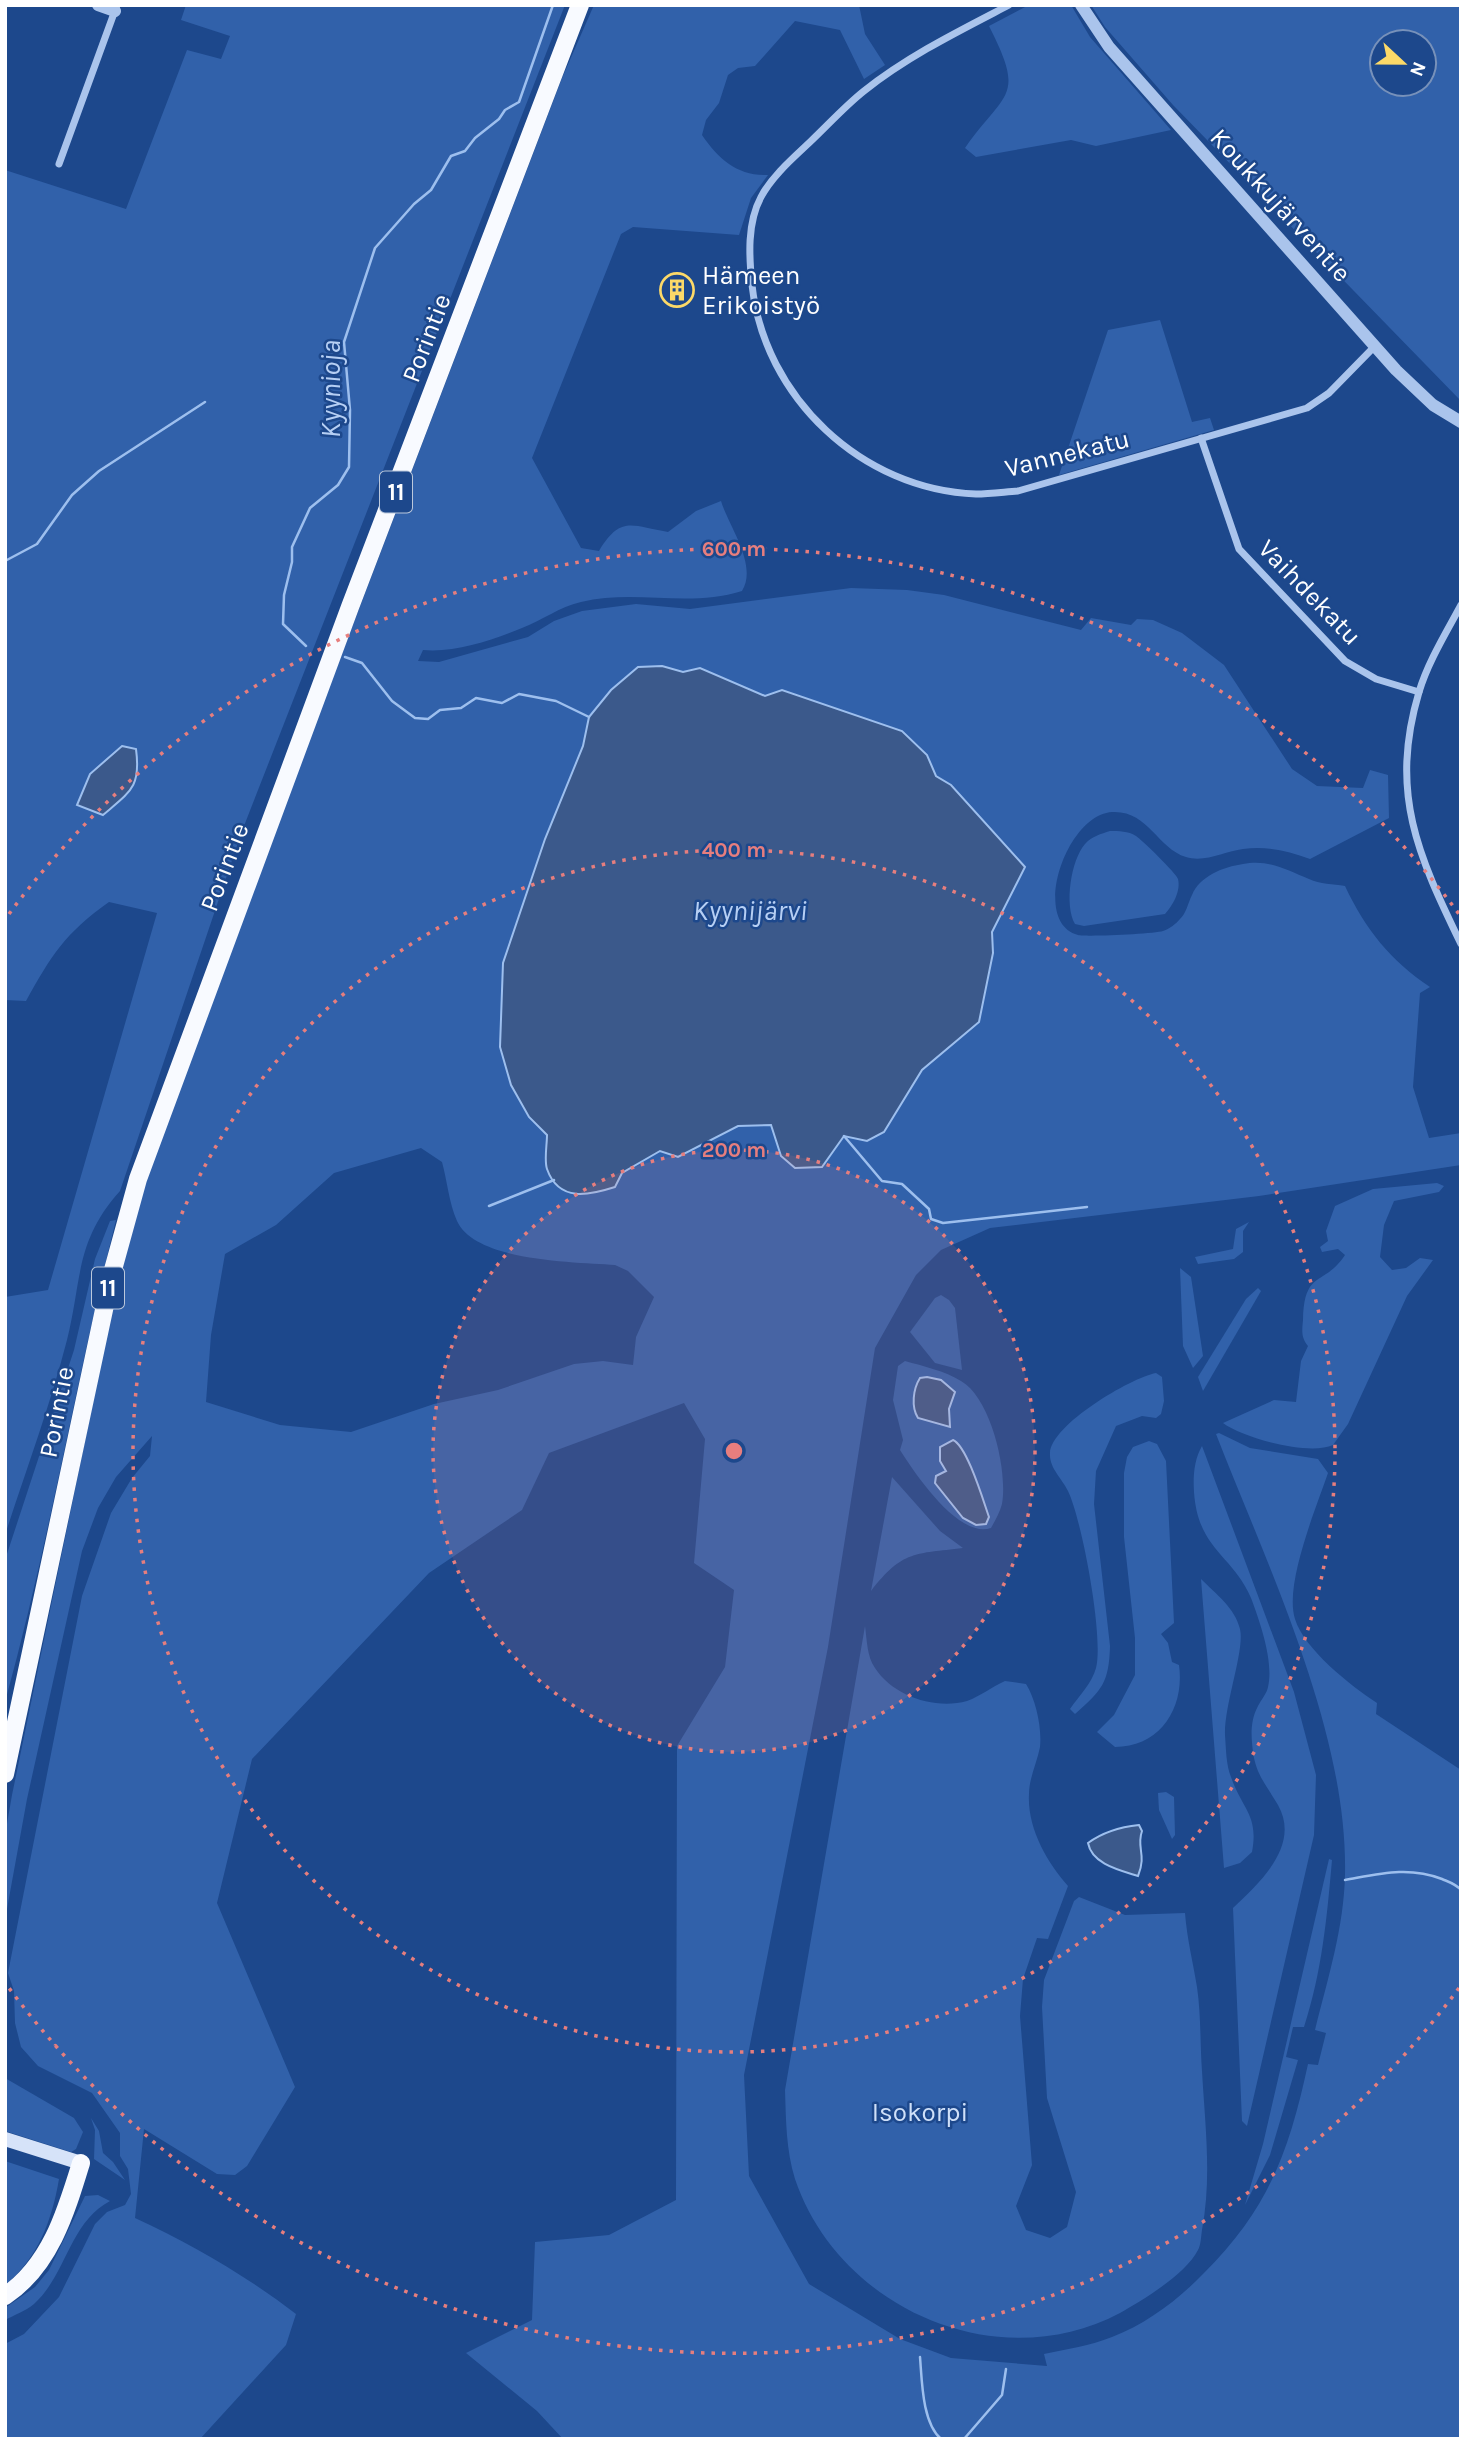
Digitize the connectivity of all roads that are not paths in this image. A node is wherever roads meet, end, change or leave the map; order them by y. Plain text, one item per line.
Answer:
1 (98, 5) edge
2 (580, 5) edge
3 (1009, 5) edge
4 (1081, 5) edge
5 (116, 8) edge
6 (59, 164) dead end
7 (1375, 346) junction
8 (1461, 422) edge
9 (1201, 438) junction
10 (1461, 605) edge
11 (1419, 692) junction
12 (1461, 944) edge
13 (41, 1607) junction
14 (5, 1714) edge
15 (5, 1774) edge
16 (5, 2139) edge
17 (81, 2163) joint
18 (5, 2296) edge

1 - 5 street
2 - 13 highway, Porintie / 11
3 - 9 street, Vannekatu
4 - 7 street, Koukkujärventie
5 - 6 street
7 - 8 street, Koukkujärventie
7 - 9 street, Vannekatu
9 - 11 street, Vaihdekatu
10 - 11 street
11 - 12 street
13 - 14 highway
13 - 15 highway, Porintie / 11
16 - 17 main road
17 - 18 highway

